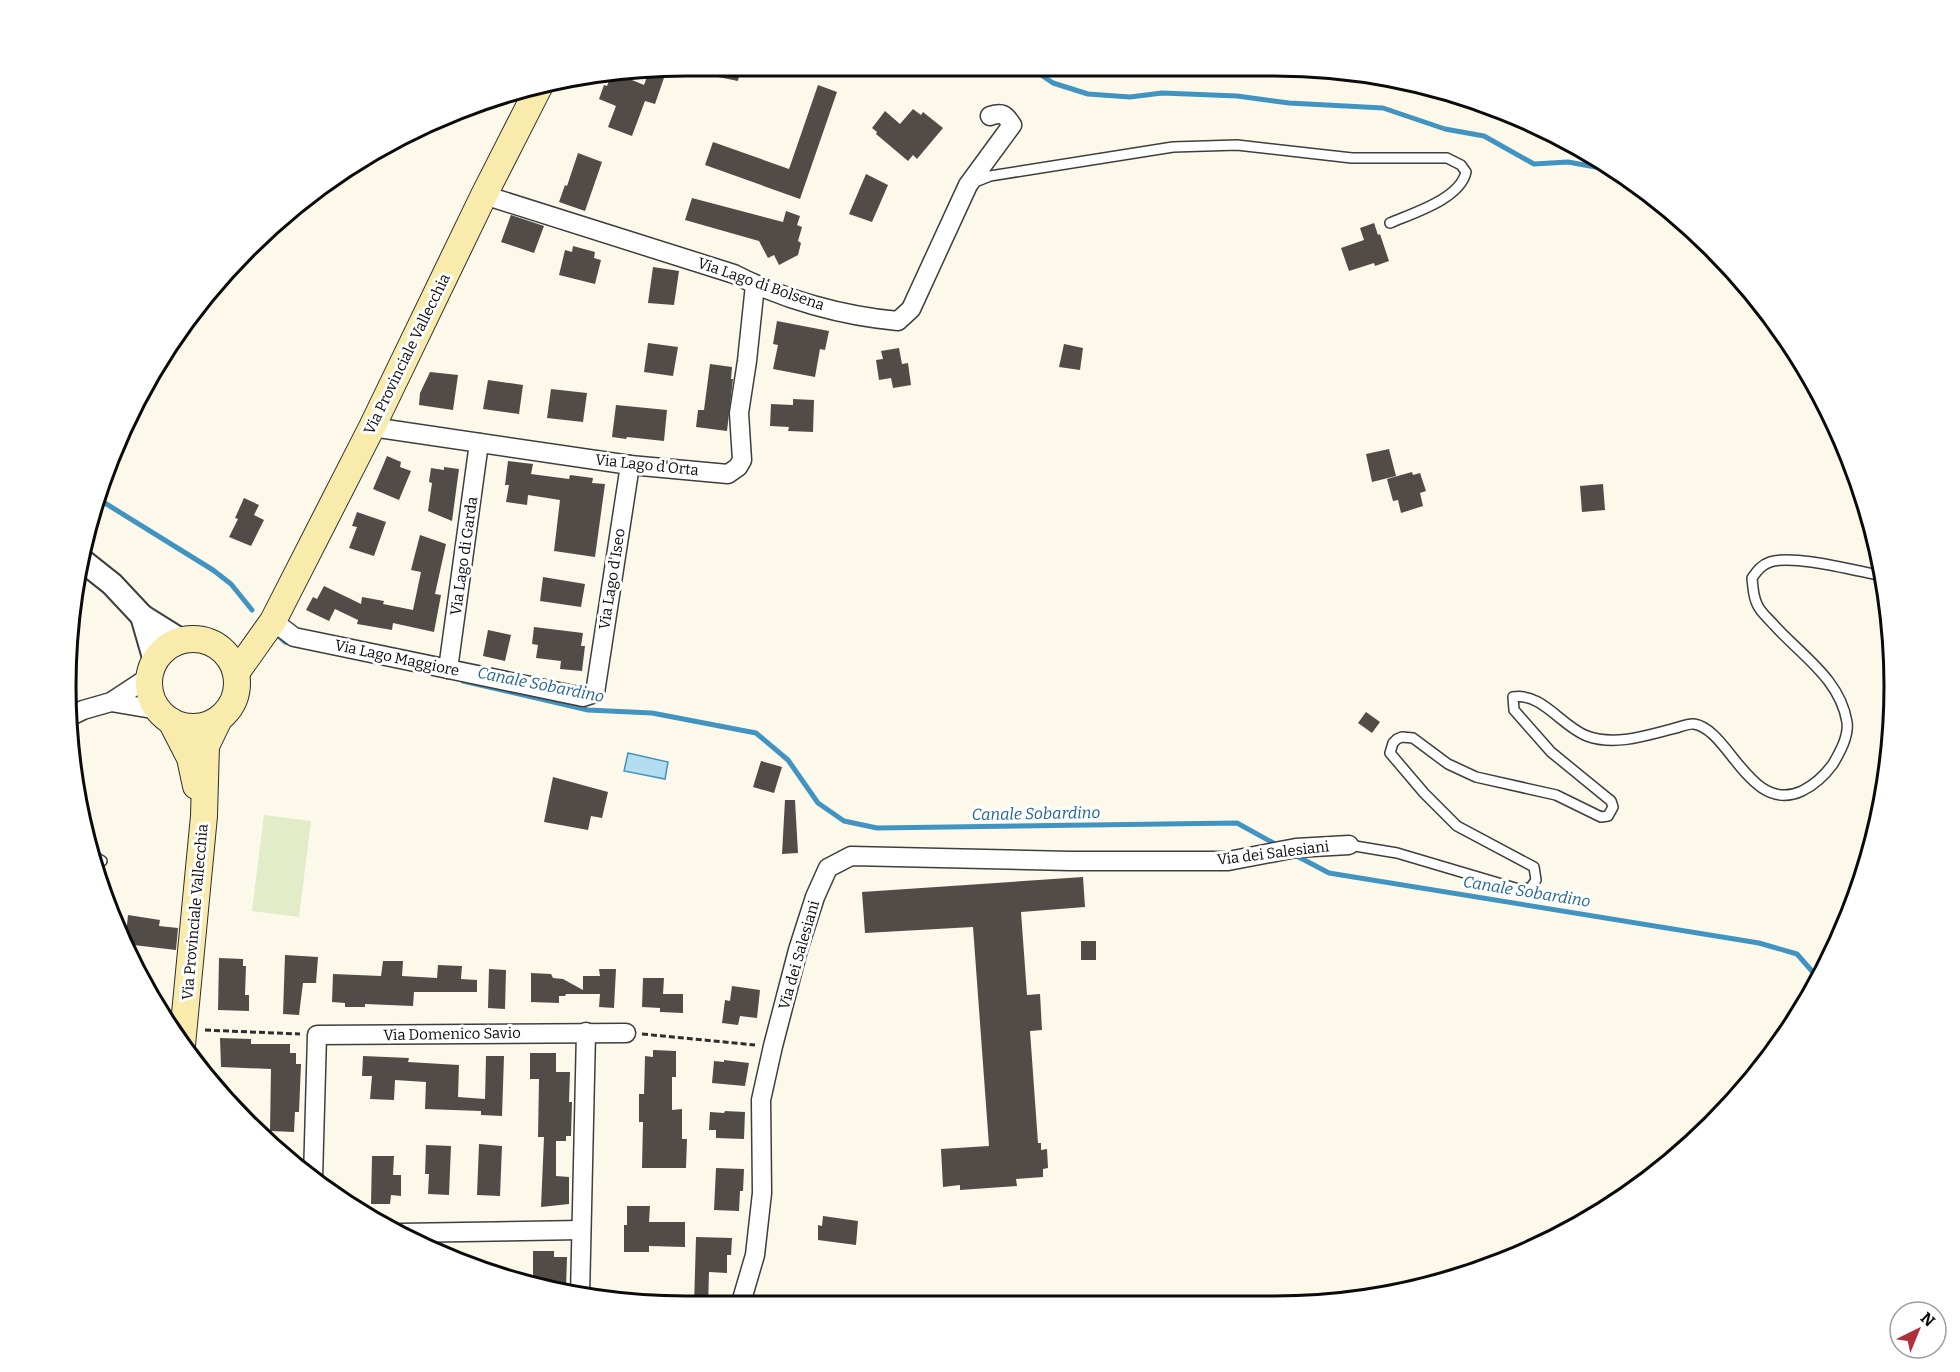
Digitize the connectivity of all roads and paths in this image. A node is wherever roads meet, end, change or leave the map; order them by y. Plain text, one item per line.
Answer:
1 (535, 95) edge
2 (990, 116) dead end
3 (968, 185) junction
4 (484, 195) junction
5 (1390, 223) dead end
6 (755, 285) junction
7 (372, 427) junction
8 (479, 442) junction
9 (630, 465) junction
10 (88, 565) edge
11 (1873, 574) edge
12 (142, 616) junction
13 (273, 621) junction
14 (182, 641) junction
15 (215, 646) junction
16 (152, 669) junction
17 (448, 669) junction
18 (236, 673) junction
19 (595, 693) joint
20 (111, 702) junction
21 (77, 713) edge
22 (164, 715) junction
23 (219, 719) junction
24 (204, 816) junction
25 (1349, 845) joint
26 (184, 1031) edge
27 (586, 1032) junction
28 (626, 1033) joint
29 (317, 1035) junction
30 (188, 1037) edge
31 (773, 1046) junction
32 (313, 1169) edge
33 (581, 1230) junction
34 (416, 1233) edge
35 (580, 1286) edge
36 (743, 1295) edge

1 - 4 main road, Via Provinciale Vallecchia
2 - 3 street, Via Lago di Bolsena
3 - 5 lane
3 - 6 street, Via Lago di Bolsena
4 - 6 street, Via Lago di Bolsena
4 - 7 main road, Via Provinciale Vallecchia
6 - 9 street, Via Lago d'Orta
7 - 8 street, Via Lago d'Orta
7 - 13 main road, Via Provinciale Vallecchia
8 - 9 street, Via Lago d'Orta
8 - 17 street, Via Lago di Garda
9 - 19 street, Via Lago d'Iseo
10 - 12 street
11 - 25 lane, Via dei Salesiani
12 - 14 street
12 - 16 street
13 - 15 main road
13 - 17 street, Via Lago Maggiore
13 - 18 main road, Via Provinciale Vallecchia
14 - 15 main road
14 - 16 main road
15 - 18 main road
16 - 20 street
16 - 22 main road, Via Provinciale Vallecchia
17 - 19 street, Via Lago Maggiore
18 - 23 main road, Via Provinciale Vallecchia
20 - 21 street
20 - 22 street
22 - 23 main road
22 - 24 main road, Via Provinciale Vallecchia
23 - 24 main road, Via Provinciale Vallecchia
24 - 26 main road, Via Provinciale Vallecchia
25 - 31 street, Via dei Salesiani
27 - 28 street, Via Domenico Savio
27 - 29 street, Via Domenico Savio
27 - 33 street
28 - 31 path
29 - 30 path
29 - 32 street
31 - 36 street, Via dei Salesiani
33 - 34 street
33 - 35 street

